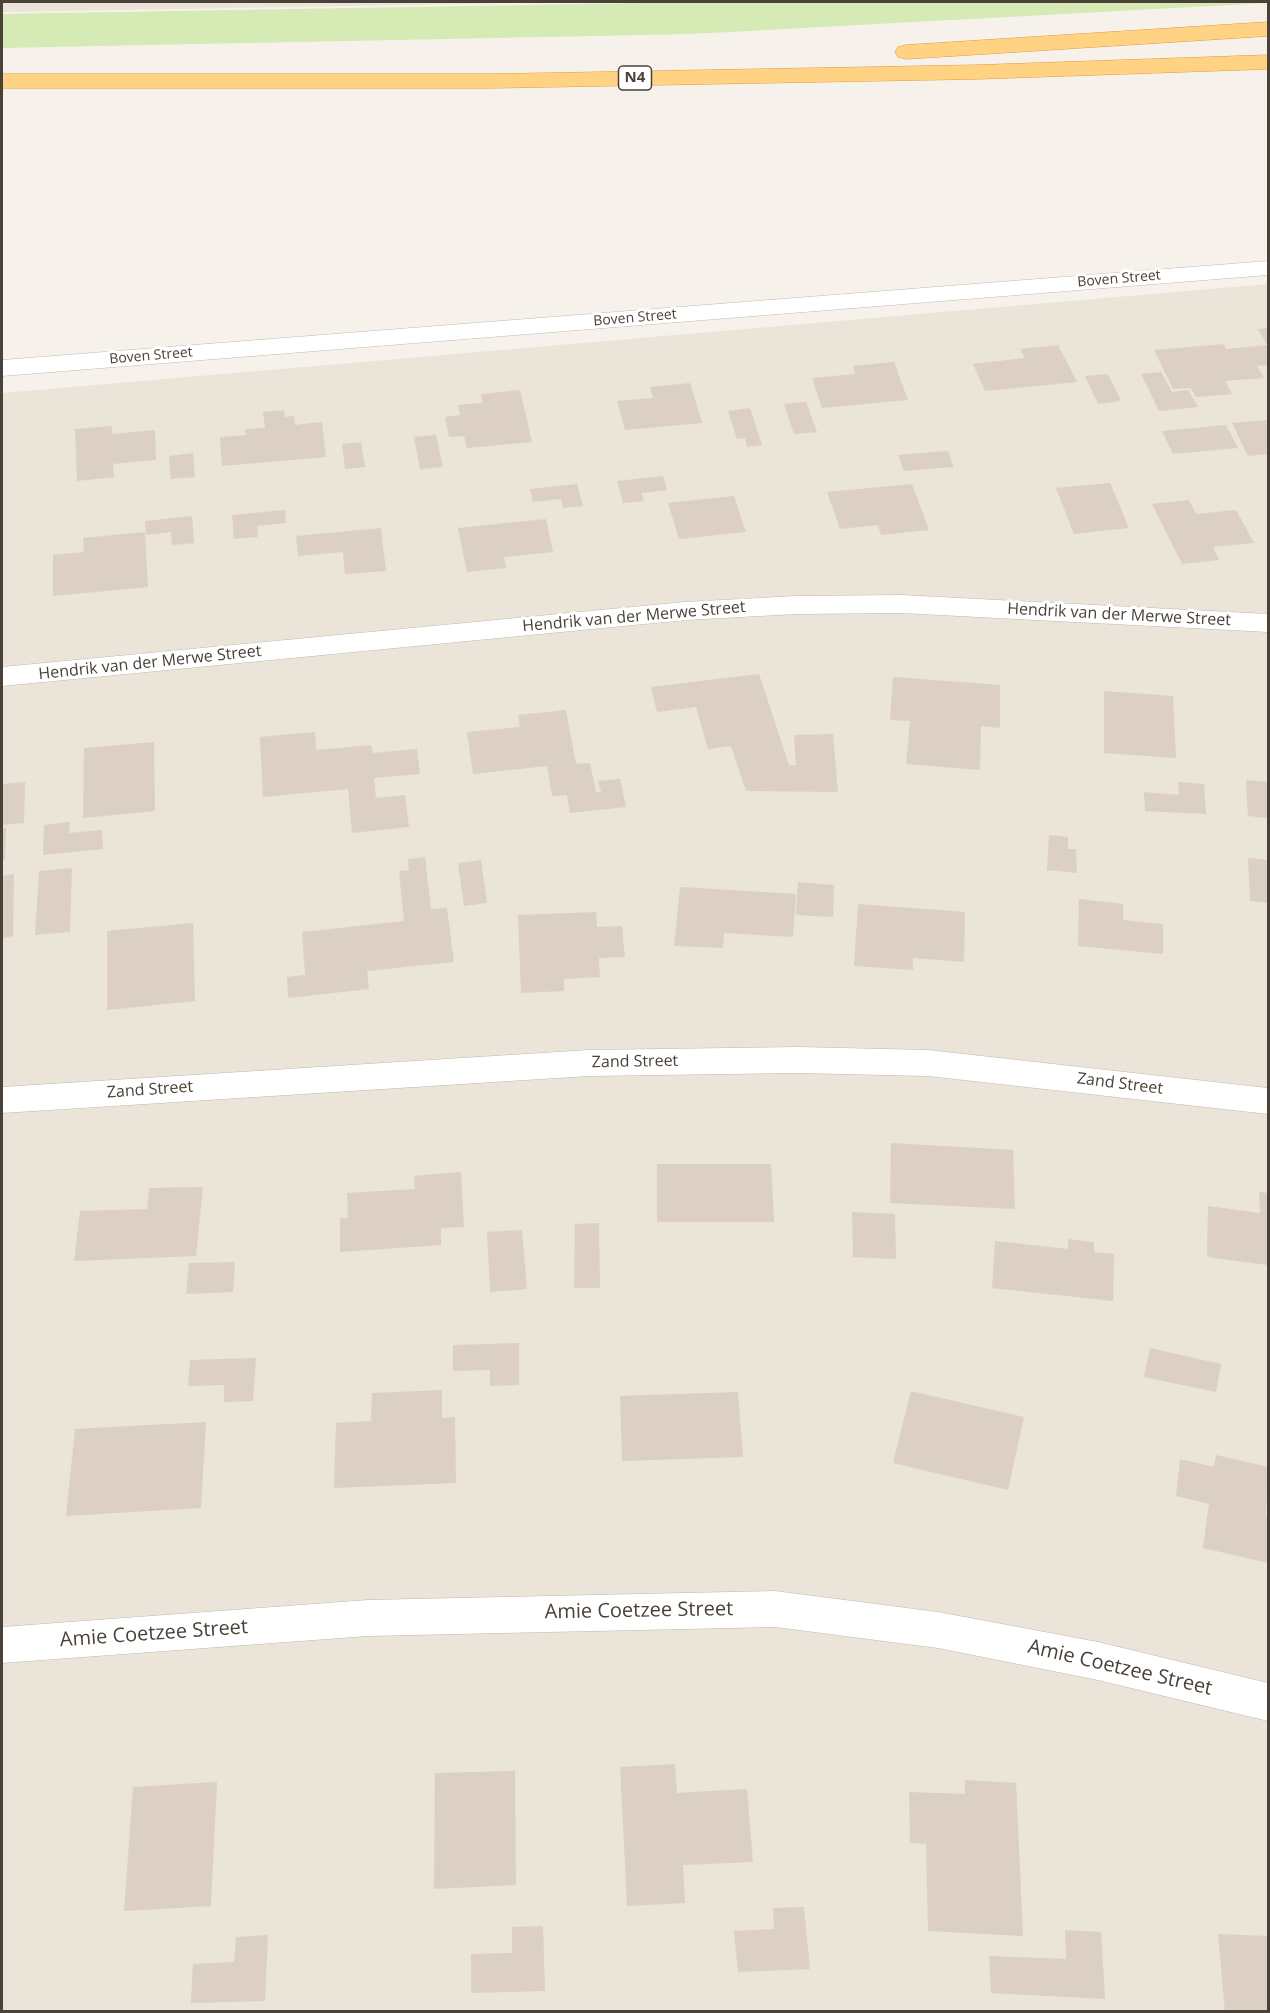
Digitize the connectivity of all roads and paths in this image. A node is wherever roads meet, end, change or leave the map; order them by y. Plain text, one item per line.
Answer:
1 (1269, 29) edge
2 (1269, 62) edge
3 (1269, 77) edge
4 (2, 81) edge
5 (494, 81) junction
6 (1269, 268) edge
7 (2, 368) edge
8 (1269, 623) edge
9 (2, 677) edge
10 (2, 1100) edge
11 (1269, 1101) edge
12 (2, 1645) edge
13 (1269, 1702) edge

1 - 5 highway
2 - 5 highway, N4
3 - 5 highway
4 - 5 highway, N4
6 - 7 street, Boven Street
8 - 9 street, Hendrik van der Merwe Street
10 - 11 street, Zand Street
12 - 13 street, Amie Coetzee Street

